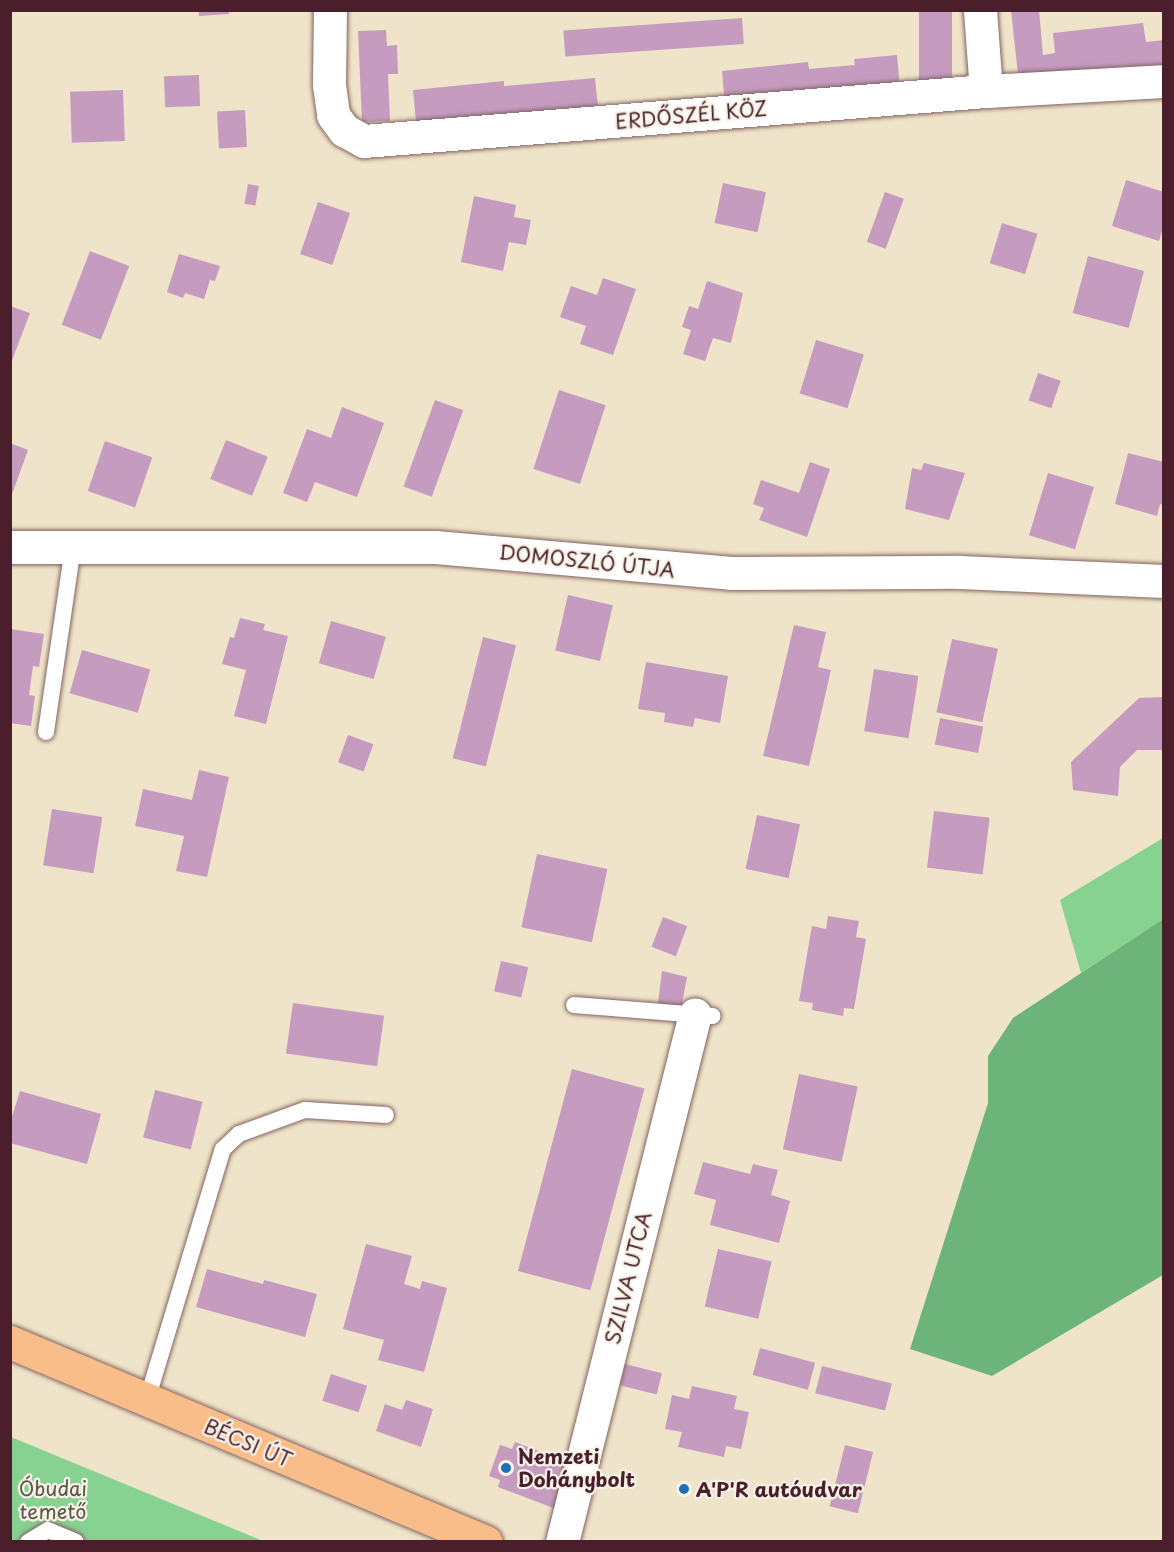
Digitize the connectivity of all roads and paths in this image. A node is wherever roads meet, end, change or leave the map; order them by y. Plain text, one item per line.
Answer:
1 (330, 10) edge
2 (980, 10) edge
3 (1164, 81) edge
4 (986, 91) junction
5 (10, 547) edge
6 (73, 547) junction
7 (1164, 581) edge
8 (46, 732) dead end
9 (574, 1005) dead end
10 (704, 1015) joint
11 (386, 1114) dead end
12 (10, 1342) edge
13 (147, 1400) junction
14 (28, 1542) edge
15 (76, 1542) edge
16 (486, 1542) edge
17 (561, 1542) edge

1 - 4 street, ERDŐSZÉL KÖZ
2 - 4 street
3 - 4 street, ERDŐSZÉL KÖZ
5 - 6 street, DOMOSZLÓ ÚTJA
6 - 7 street, DOMOSZLÓ ÚTJA
6 - 8 lane
9 - 10 lane
10 - 17 street, SZILVA UTCA
11 - 13 lane
12 - 13 main road, BÉCSI ÚT
13 - 16 main road, BÉCSI ÚT
14 - 15 lane

